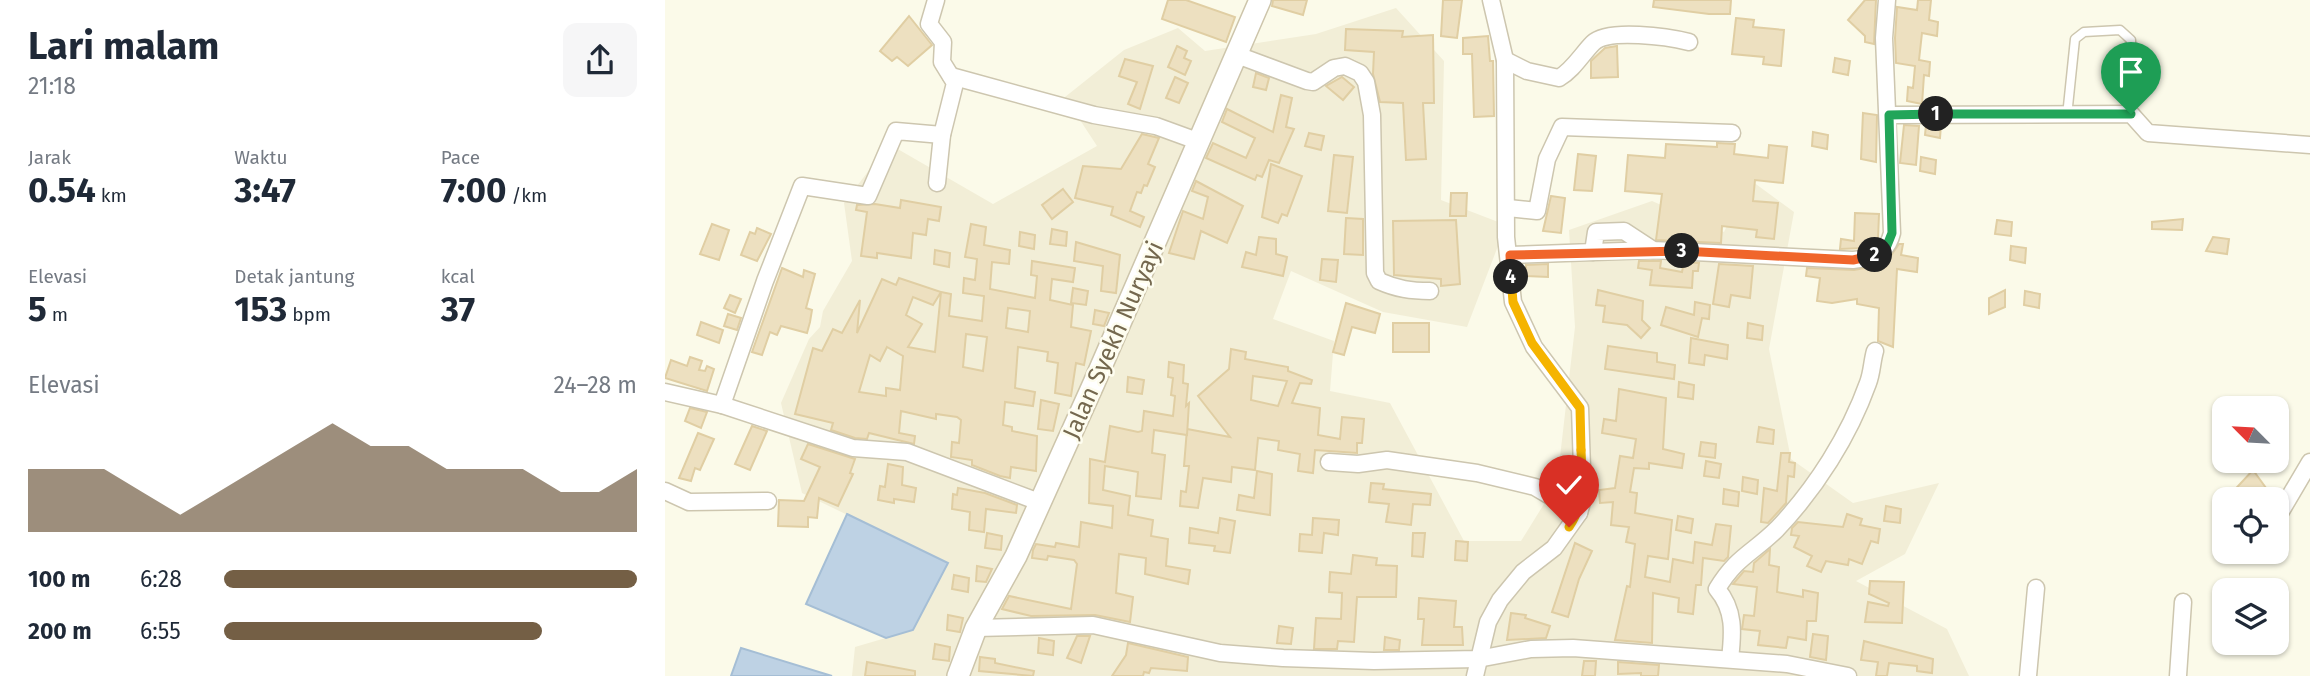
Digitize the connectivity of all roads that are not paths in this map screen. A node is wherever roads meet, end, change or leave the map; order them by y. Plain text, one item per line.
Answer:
1 (936, 0) edge
2 (1260, 0) edge
3 (1491, 0) edge
4 (1887, 0) edge
5 (1689, 42) dead end
6 (1237, 55) junction
7 (1508, 62) junction
8 (951, 76) junction
9 (2131, 114) junction
10 (1889, 115) junction
11 (2067, 116) junction
12 (1732, 133) dead end
13 (941, 135) junction
14 (1201, 142) junction
15 (2310, 145) edge
16 (937, 183) dead end
17 (1508, 208) junction
18 (1510, 255) junction
19 (1430, 291) dead end
20 (1875, 351) dead end
21 (666, 394) edge
22 (722, 405) junction
23 (1329, 462) dead end
24 (2310, 462) edge
25 (665, 491) edge
26 (2289, 498) edge
27 (768, 500) dead end
28 (1039, 502) junction
29 (1579, 513) junction
30 (2036, 589) dead end
31 (2183, 602) dead end
32 (976, 628) junction
33 (1478, 659) junction
34 (1730, 659) junction
35 (958, 676) edge
36 (1475, 676) edge
37 (1848, 676) edge
38 (2028, 676) edge
39 (2178, 676) edge

1 - 8 street
2 - 6 main road, Jalan Syekh Nuryayi
3 - 7 street
4 - 10 street
5 - 7 street
6 - 14 main road, Jalan Syekh Nuryayi
6 - 19 street
7 - 17 street
8 - 13 street
8 - 14 street
9 - 11 street
9 - 11 lane
9 - 15 street
10 - 11 street
10 - 18 street
12 - 17 street
13 - 16 street
13 - 22 street
14 - 28 main road, Jalan Syekh Nuryayi
17 - 18 street
18 - 29 street
20 - 34 street
21 - 22 street
22 - 28 street
23 - 29 street
24 - 26 street
25 - 27 street
28 - 32 main road, Jalan Syekh Nuryayi
29 - 33 street
30 - 38 street
31 - 39 street
32 - 33 street
32 - 35 main road, Jalan Syekh Nuryayi
33 - 34 street
33 - 36 street
34 - 37 street

